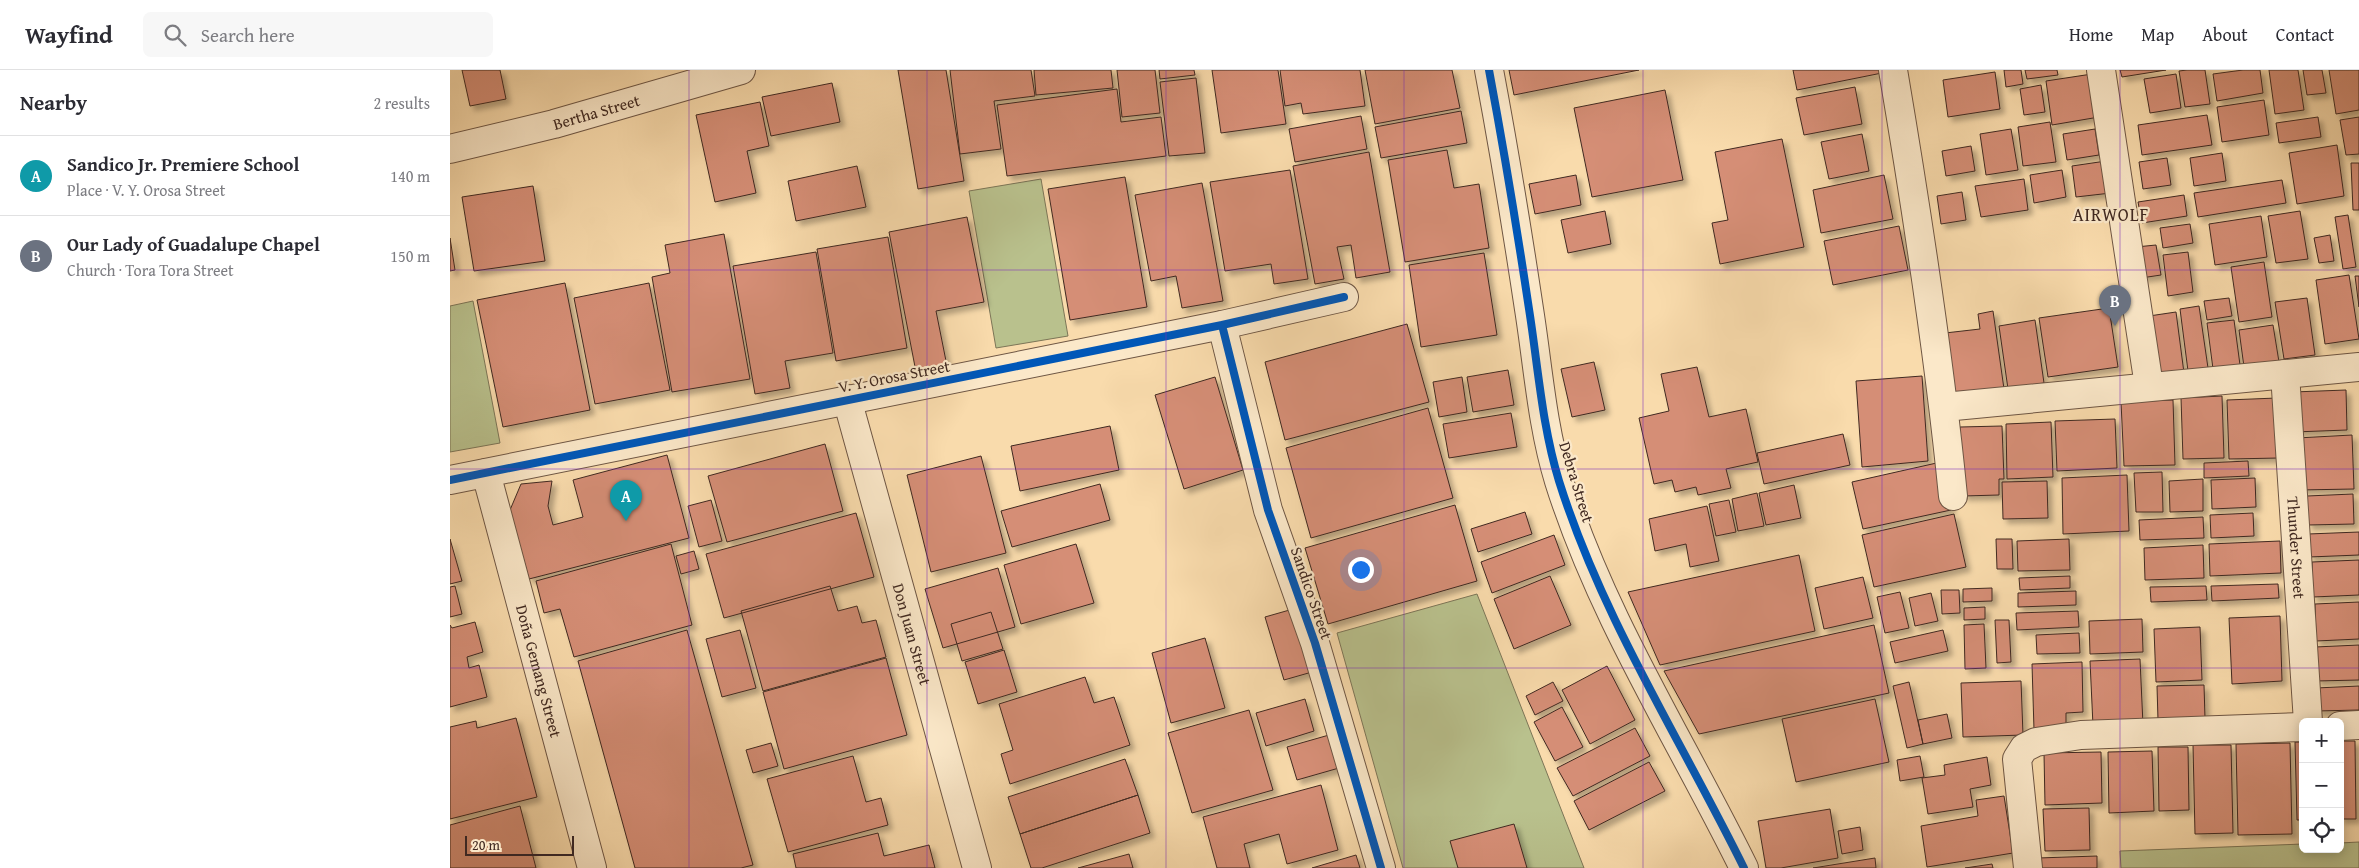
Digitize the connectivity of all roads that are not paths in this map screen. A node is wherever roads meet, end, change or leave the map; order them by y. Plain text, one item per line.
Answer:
1 (739, 70) edge
2 (1489, 70) edge
3 (1893, 70) edge
4 (2102, 70) edge
5 (450, 149) edge
6 (1344, 297) dead end
7 (1222, 325) junction
8 (2359, 367) edge
9 (2285, 374) junction
10 (2149, 386) junction
11 (847, 399) junction
12 (1944, 407) junction
13 (486, 474) junction
14 (450, 480) edge
15 (1954, 496) dead end
16 (2308, 718) edge
17 (2359, 725) edge
18 (2344, 726) edge
19 (2299, 727) edge
20 (592, 868) edge
21 (977, 868) edge
22 (1381, 868) edge
23 (1744, 868) edge
24 (2028, 868) edge

1 - 5 street, Bertha Street
2 - 23 street, Debra Street
3 - 12 street
4 - 10 street
6 - 7 street, V. Y. Orosa Street
7 - 11 street, V. Y. Orosa Street
7 - 22 street, Sandico Street
8 - 9 street
9 - 10 street
9 - 16 street, Thunder Street
10 - 12 street
11 - 13 street, V. Y. Orosa Street
11 - 21 street, Don Juan Street
12 - 15 street
13 - 14 street, V. Y. Orosa Street
13 - 20 street, Doña Gemang Street
17 - 18 street
19 - 24 street

